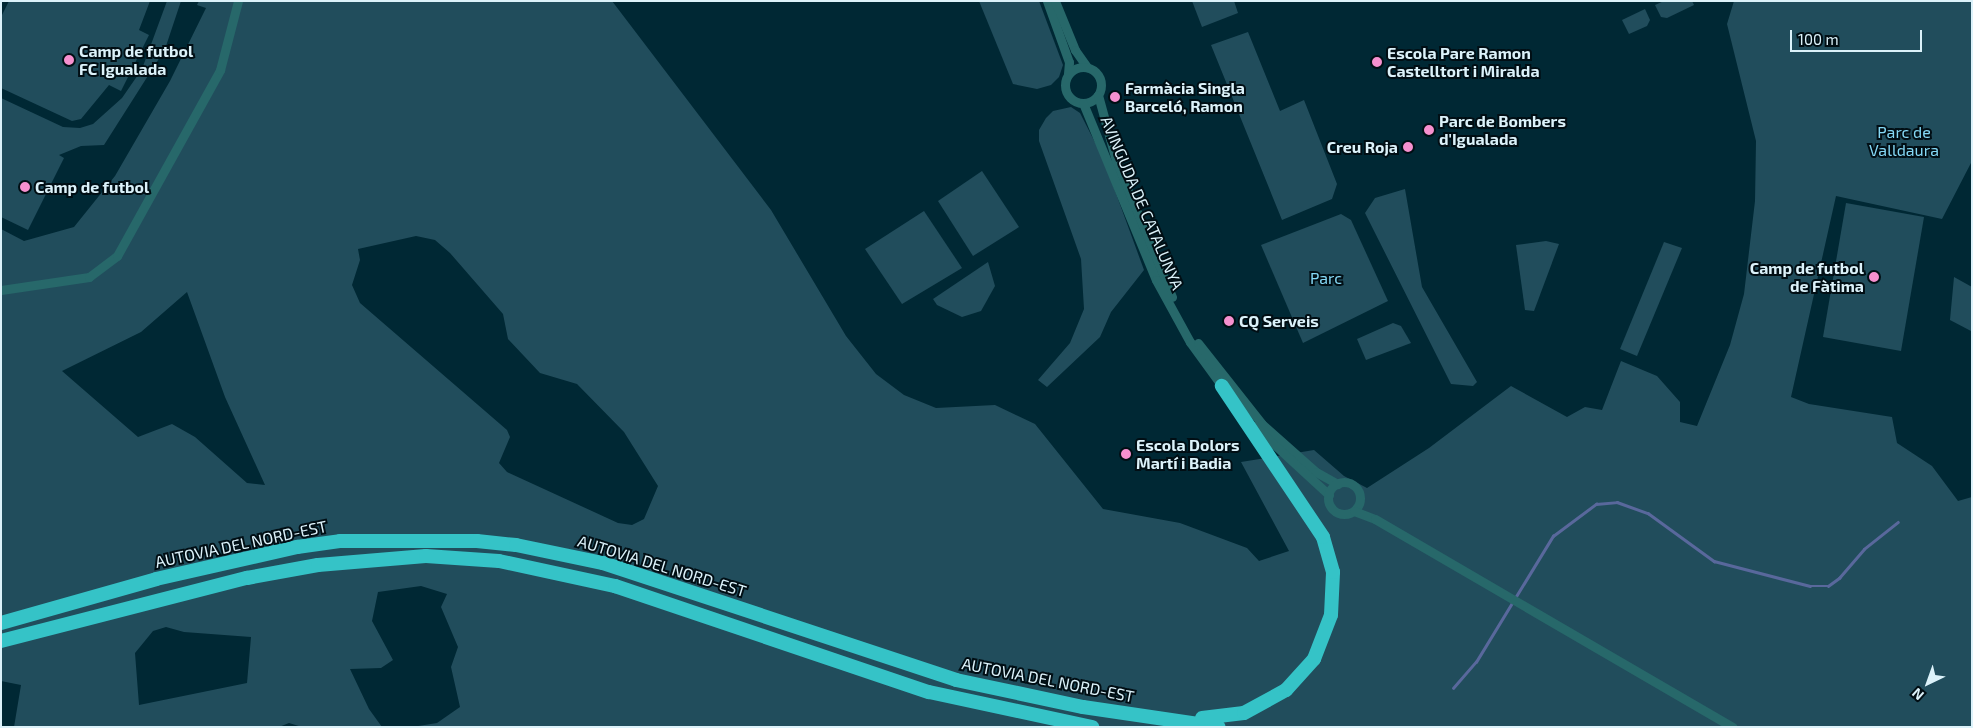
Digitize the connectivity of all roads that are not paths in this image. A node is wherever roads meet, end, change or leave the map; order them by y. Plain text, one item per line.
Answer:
1 (238, 1) edge
2 (1047, 1) edge
3 (1055, 1) edge
4 (1087, 67) junction
5 (1068, 74) junction
6 (1098, 94) junction
7 (1083, 103) junction
8 (1, 290) edge
9 (1222, 386) junction
10 (1338, 484) junction
11 (1329, 495) junction
12 (1360, 503) junction
13 (1354, 511) junction
14 (1375, 519) junction
15 (1, 623) edge
16 (1, 641) edge
17 (1142, 716) junction
18 (1092, 727) edge
19 (1219, 727) edge
20 (1733, 727) edge

1 - 8 street
2 - 5 street
3 - 4 street
4 - 5 street
4 - 6 street
5 - 7 street
6 - 7 street
6 - 10 street, AVINGUDA DE CATALUNYA
7 - 9 street, AVINGUDA DE CATALUNYA
9 - 11 street, AVINGUDA DE CATALUNYA
9 - 17 highway
10 - 11 street
10 - 12 street
11 - 13 street
12 - 13 street
12 - 14 street
13 - 14 street
14 - 20 street
15 - 17 highway, AUTOVIA DEL NORD-EST
16 - 18 highway, AUTOVIA DEL NORD-EST
17 - 19 highway, AUTOVIA DEL NORD-EST

